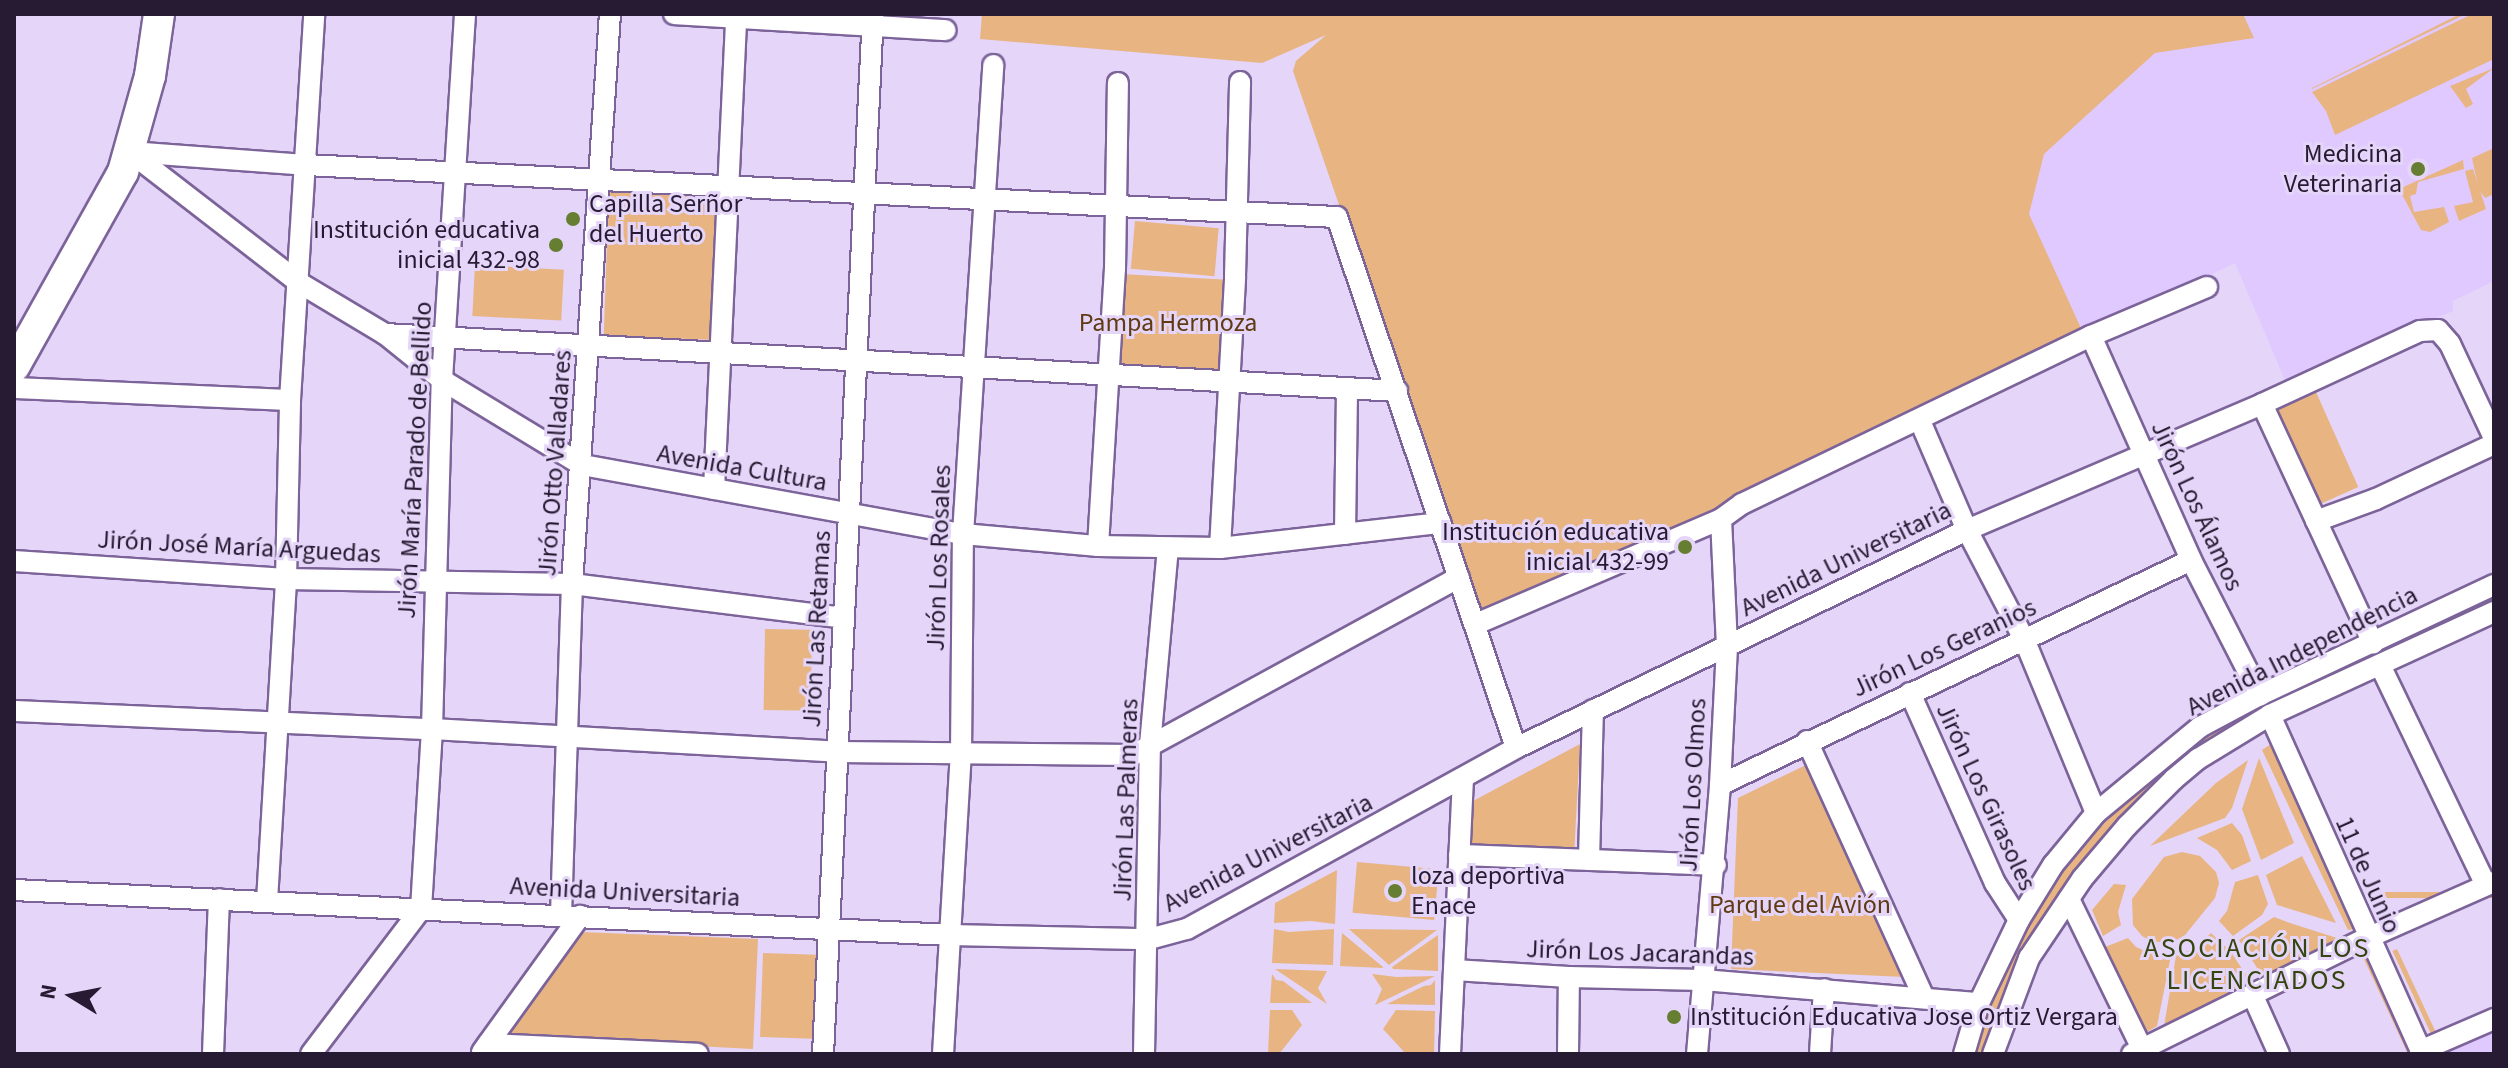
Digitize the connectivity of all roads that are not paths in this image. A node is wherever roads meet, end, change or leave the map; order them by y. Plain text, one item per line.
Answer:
1 (159, 14) edge
2 (314, 14) edge
3 (465, 14) edge
4 (610, 14) edge
5 (674, 14) edge
6 (736, 16) edge
7 (873, 19) edge
8 (946, 30) dead end
9 (993, 65) dead end
10 (1240, 82) dead end
11 (1118, 83) dead end
12 (130, 152) junction
13 (306, 165) junction
14 (457, 172) junction
15 (600, 178) junction
16 (730, 187) junction
17 (864, 193) junction
18 (983, 197) junction
19 (1115, 208) junction
20 (1234, 213) junction
21 (298, 282) junction
22 (2207, 287) dead end
23 (385, 334) junction
24 (2091, 336) junction
25 (445, 339) junction
26 (589, 345) junction
27 (723, 352) junction
28 (856, 359) junction
29 (976, 365) junction
30 (14, 367) edge
31 (1109, 376) junction
32 (442, 380) junction
33 (1228, 382) junction
34 (14, 388) edge
35 (1347, 388) junction
36 (1397, 391) junction
37 (290, 400) junction
38 (2262, 404) junction
39 (1920, 421) junction
40 (2494, 438) edge
41 (2494, 444) edge
42 (2143, 454) junction
43 (582, 465) junction
44 (714, 489) junction
45 (849, 513) junction
46 (1721, 519) junction
47 (2316, 521) junction
48 (1441, 523) junction
49 (1967, 530) junction
50 (963, 534) junction
51 (1345, 534) junction
52 (1098, 546) junction
53 (1168, 548) junction
54 (1220, 548) junction
55 (2191, 560) junction
56 (14, 561) edge
57 (1459, 577) junction
58 (286, 579) junction
59 (434, 580) junction
60 (572, 584) junction
61 (2489, 587) edge
62 (2494, 610) edge
63 (844, 618) junction
64 (1476, 624) junction
65 (2024, 639) junction
66 (2373, 643) junction
67 (1727, 646) junction
68 (2381, 667) junction
69 (1910, 693) junction
70 (2260, 695) junction
71 (1593, 710) junction
72 (14, 711) edge
73 (2270, 715) junction
74 (278, 724) junction
75 (432, 729) junction
76 (566, 738) junction
77 (1807, 741) junction
78 (1150, 745) junction
79 (1516, 748) junction
80 (838, 752) junction
81 (961, 755) junction
82 (1463, 781) junction
83 (1720, 785) junction
84 (2096, 813) junction
85 (1459, 855) junction
86 (1589, 860) junction
87 (1716, 865) junction
88 (2490, 884) edge
89 (14, 890) edge
90 (219, 899) junction
91 (2069, 899) junction
92 (267, 901) junction
93 (421, 909) junction
94 (571, 916) junction
95 (2019, 920) junction
96 (829, 928) junction
97 (950, 935) junction
98 (2367, 938) junction
99 (1149, 939) junction
100 (1454, 970) junction
101 (1569, 977) junction
102 (1703, 980) junction
103 (1824, 989) junction
104 (1923, 996) junction
105 (2253, 996) junction
106 (1979, 1003) junction
107 (2494, 1019) edge
108 (485, 1049) edge
109 (2137, 1052) edge
110 (2421, 1053) edge
111 (213, 1054) edge
112 (311, 1054) edge
113 (698, 1054) edge
114 (823, 1054) edge
115 (943, 1054) edge
116 (1144, 1054) edge
117 (1450, 1054) edge
118 (1568, 1054) edge
119 (1697, 1054) edge
120 (1820, 1054) edge
121 (1964, 1054) edge
122 (1993, 1054) edge
123 (2279, 1054) edge

1 - 12 highway
2 - 13 street
3 - 14 street, Jirón María Parado de Bellido
4 - 15 street, Jirón Otto Valladares
5 - 6 street
6 - 7 street
6 - 16 street
7 - 8 street
7 - 17 street, Jirón Las Retamas
9 - 18 street, Jirón Los Rosales
10 - 20 street
11 - 19 street
12 - 13 street
12 - 21 street, Avenida Cultura
12 - 30 highway
13 - 14 street
13 - 21 street
14 - 15 street
14 - 25 street, Jirón María Parado de Bellido
15 - 16 street
15 - 26 street, Jirón Otto Valladares
16 - 17 street
16 - 27 street
17 - 18 street
17 - 28 street, Jirón Las Retamas
18 - 19 street
18 - 29 street, Jirón Los Rosales
19 - 20 street
19 - 31 street
20 - 33 street
20 - 36 street
21 - 23 street, Avenida Cultura
21 - 37 street
22 - 24 street
23 - 25 street
23 - 32 street, Avenida Cultura
24 - 39 street
24 - 42 street, Jirón Los Álamos
25 - 26 street
25 - 32 street, Jirón María Parado de Bellido
26 - 27 street
26 - 43 street, Jirón Otto Valladares
27 - 28 street
27 - 44 street
28 - 29 street
28 - 45 street, Jirón Las Retamas
29 - 31 street
29 - 50 street, Jirón Los Rosales
31 - 33 street
31 - 52 street
32 - 43 street, Avenida Cultura
32 - 59 street, Jirón María Parado de Bellido
33 - 35 street
33 - 54 street
34 - 37 street
35 - 36 street
35 - 51 street
36 - 48 street
37 - 58 street
38 - 40 street, Avenida Universitaria
38 - 42 street, Avenida Universitaria
38 - 47 street
39 - 46 street
39 - 49 street
41 - 47 street
42 - 49 street, Avenida Universitaria
42 - 55 street, Jirón Los Álamos
43 - 44 street, Avenida Cultura
43 - 60 street, Jirón Otto Valladares
44 - 45 street, Avenida Cultura
45 - 50 street, Avenida Cultura
45 - 63 street, Jirón Las Retamas
46 - 64 street
46 - 67 street, Jirón Los Olmos
47 - 66 street
48 - 51 street, Avenida Cultura
48 - 57 street
49 - 65 street
49 - 67 street, Avenida Universitaria
50 - 52 street, Avenida Cultura
50 - 81 street, Jirón Los Rosales
51 - 54 street, Avenida Cultura
52 - 53 street, Avenida Cultura
53 - 54 street, Avenida Cultura
53 - 78 street, Jirón Las Palmeras
55 - 65 street, Jirón Los Geranios
55 - 70 street, Jirón Los Álamos
56 - 58 street, Jirón José María Arguedas
57 - 64 street
57 - 78 street
58 - 59 street, Jirón José María Arguedas
58 - 74 street
59 - 60 street, Jirón José María Arguedas
59 - 75 street, Jirón María Parado de Bellido
60 - 63 street, Jirón José María Arguedas
60 - 76 street, Jirón Otto Valladares
61 - 62 street
61 - 66 street, Avenida Independencia
62 - 68 street, Avenida Independencia
63 - 80 street, Jirón Las Retamas
64 - 79 street
65 - 69 street, Jirón Los Geranios
65 - 84 street
66 - 70 street, Avenida Independencia
67 - 71 street, Avenida Universitaria
67 - 83 street, Jirón Los Olmos
68 - 73 street, Avenida Independencia
68 - 88 street
69 - 77 street, Jirón Los Geranios
69 - 95 street, Jirón Los Girasoles
70 - 84 street, Avenida Independencia
71 - 79 street, Avenida Universitaria
71 - 86 street
72 - 74 street
73 - 91 street, Avenida Independencia
73 - 98 street, 11 de Junio
74 - 75 street
74 - 92 street
75 - 76 street
75 - 93 street, Jirón María Parado de Bellido
76 - 80 street
76 - 94 street, Jirón Otto Valladares
77 - 83 street, Jirón Los Geranios
77 - 104 street
78 - 81 street
78 - 99 street, Jirón Las Palmeras
79 - 82 street, Avenida Universitaria
80 - 81 street
80 - 96 street, Jirón Las Retamas
81 - 97 street, Jirón Los Rosales
82 - 85 street
82 - 99 street, Avenida Universitaria
83 - 87 street, Jirón Los Olmos
84 - 95 street, Avenida Independencia
85 - 86 street
85 - 100 street
86 - 87 street
87 - 102 street, Jirón Los Olmos
88 - 98 street
89 - 90 street, Avenida Universitaria
90 - 92 street, Avenida Universitaria
90 - 111 street
91 - 109 street
91 - 122 street, Avenida Independencia
92 - 93 street, Avenida Universitaria
93 - 94 street, Avenida Universitaria
93 - 112 street
94 - 96 street, Avenida Universitaria
94 - 108 street
95 - 106 street, Avenida Independencia
96 - 97 street, Avenida Universitaria
96 - 114 street, Jirón Las Retamas
97 - 99 street, Avenida Universitaria
97 - 115 street, Jirón Los Rosales
98 - 105 street
98 - 110 street, 11 de Junio
99 - 116 street, Jirón Las Palmeras
100 - 101 street, Jirón Los Jacarandas
100 - 117 street
101 - 102 street, Jirón Los Jacarandas
101 - 118 street
102 - 103 street, Jirón Los Jacarandas
102 - 119 street, Jirón Los Olmos
103 - 104 street, Jirón Los Jacarandas
103 - 120 street
104 - 106 street, Jirón Los Jacarandas
105 - 109 street
105 - 123 street
106 - 121 street, Avenida Independencia
107 - 110 street
108 - 113 street

